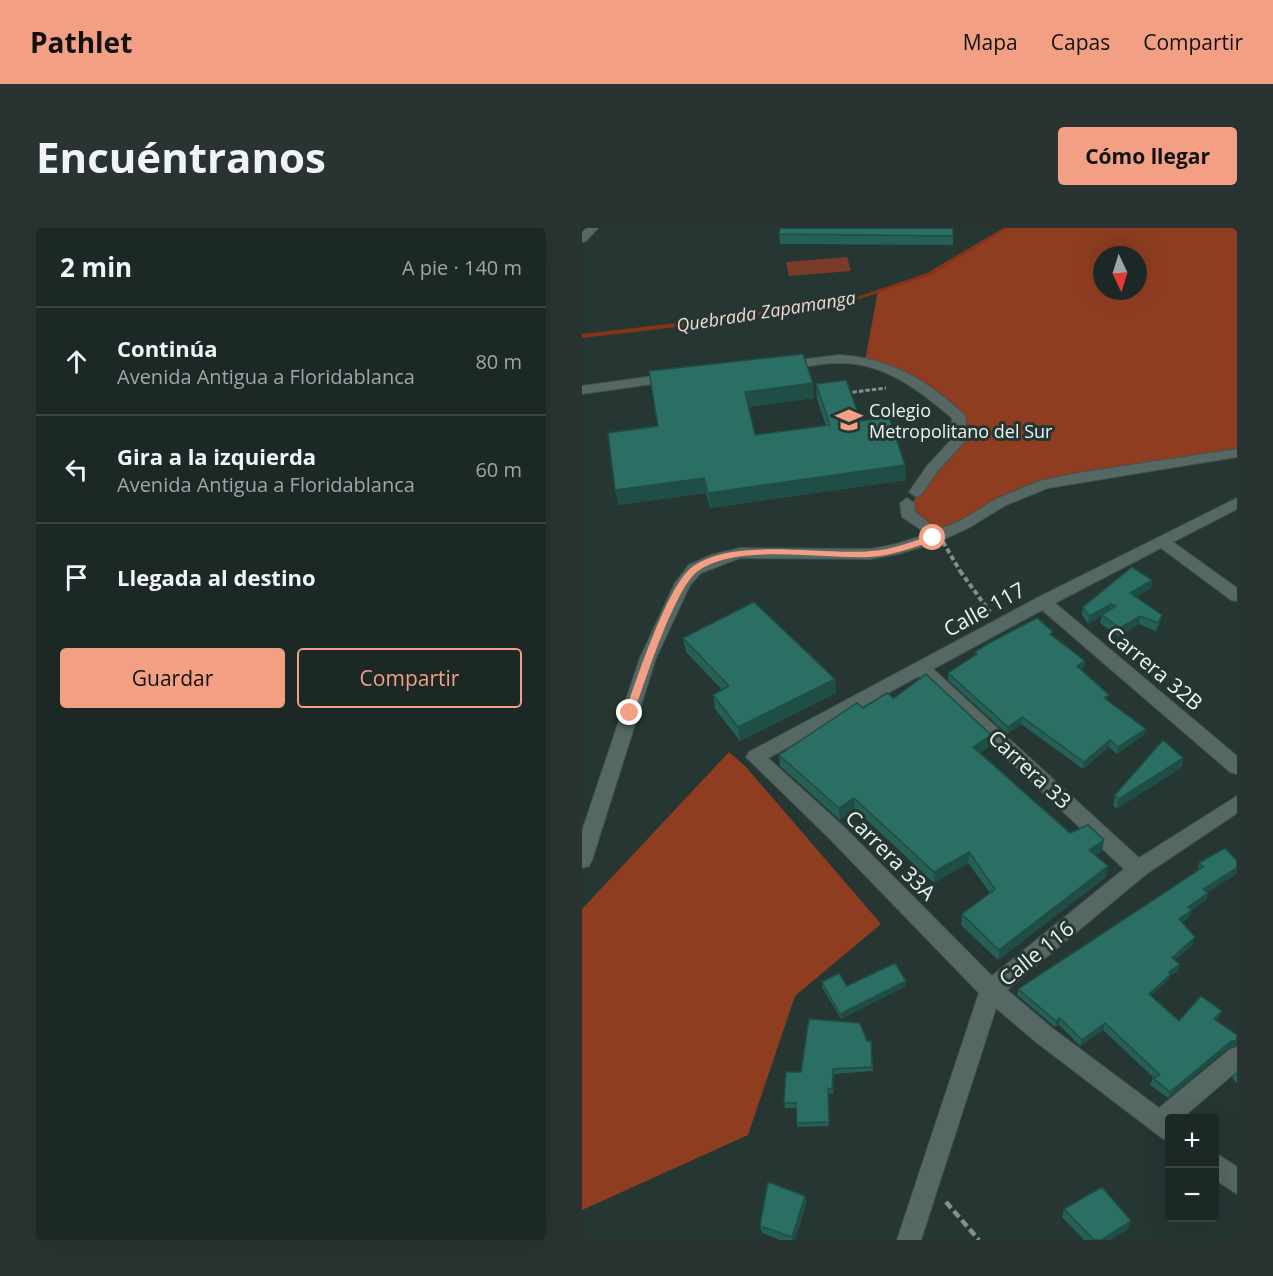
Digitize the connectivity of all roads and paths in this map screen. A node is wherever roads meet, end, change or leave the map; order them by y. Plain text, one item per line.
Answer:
1 (592, 228) edge
2 (582, 239) edge
3 (767, 368) edge
4 (692, 375) edge
5 (917, 384) junction
6 (582, 390) edge
7 (838, 394) edge
8 (1237, 453) edge
9 (1237, 503) edge
10 (930, 527) joint
11 (1161, 541) junction
12 (1237, 596) edge
13 (1043, 602) junction
14 (1000, 626) junction
15 (922, 669) junction
16 (755, 756) joint
17 (1237, 767) edge
18 (1237, 803) edge
19 (582, 860) edge
20 (1138, 869) junction
21 (991, 990) junction
22 (1237, 1057) edge
23 (1178, 1114) edge
24 (1165, 1126) edge
25 (1219, 1167) edge
26 (928, 1182) junction
27 (1237, 1182) edge
28 (909, 1240) edge
29 (979, 1240) edge

1 - 2 street
3 - 5 street
4 - 6 street
5 - 7 path
5 - 10 street
8 - 19 street
9 - 11 street, Calle 117
10 - 14 path, bridge
11 - 12 street
11 - 13 street, Calle 117
13 - 14 street, Calle 117
13 - 17 street, Carrera 32B
14 - 15 street, Calle 117
15 - 16 street, Calle 117
15 - 20 street, Carrera 33
16 - 21 street, Carrera 33A
18 - 20 street, Calle 116
20 - 21 street, Calle 116
21 - 24 street
21 - 26 street, Calle 116
22 - 23 street
25 - 27 street
26 - 28 street, Calle 116
26 - 29 path

